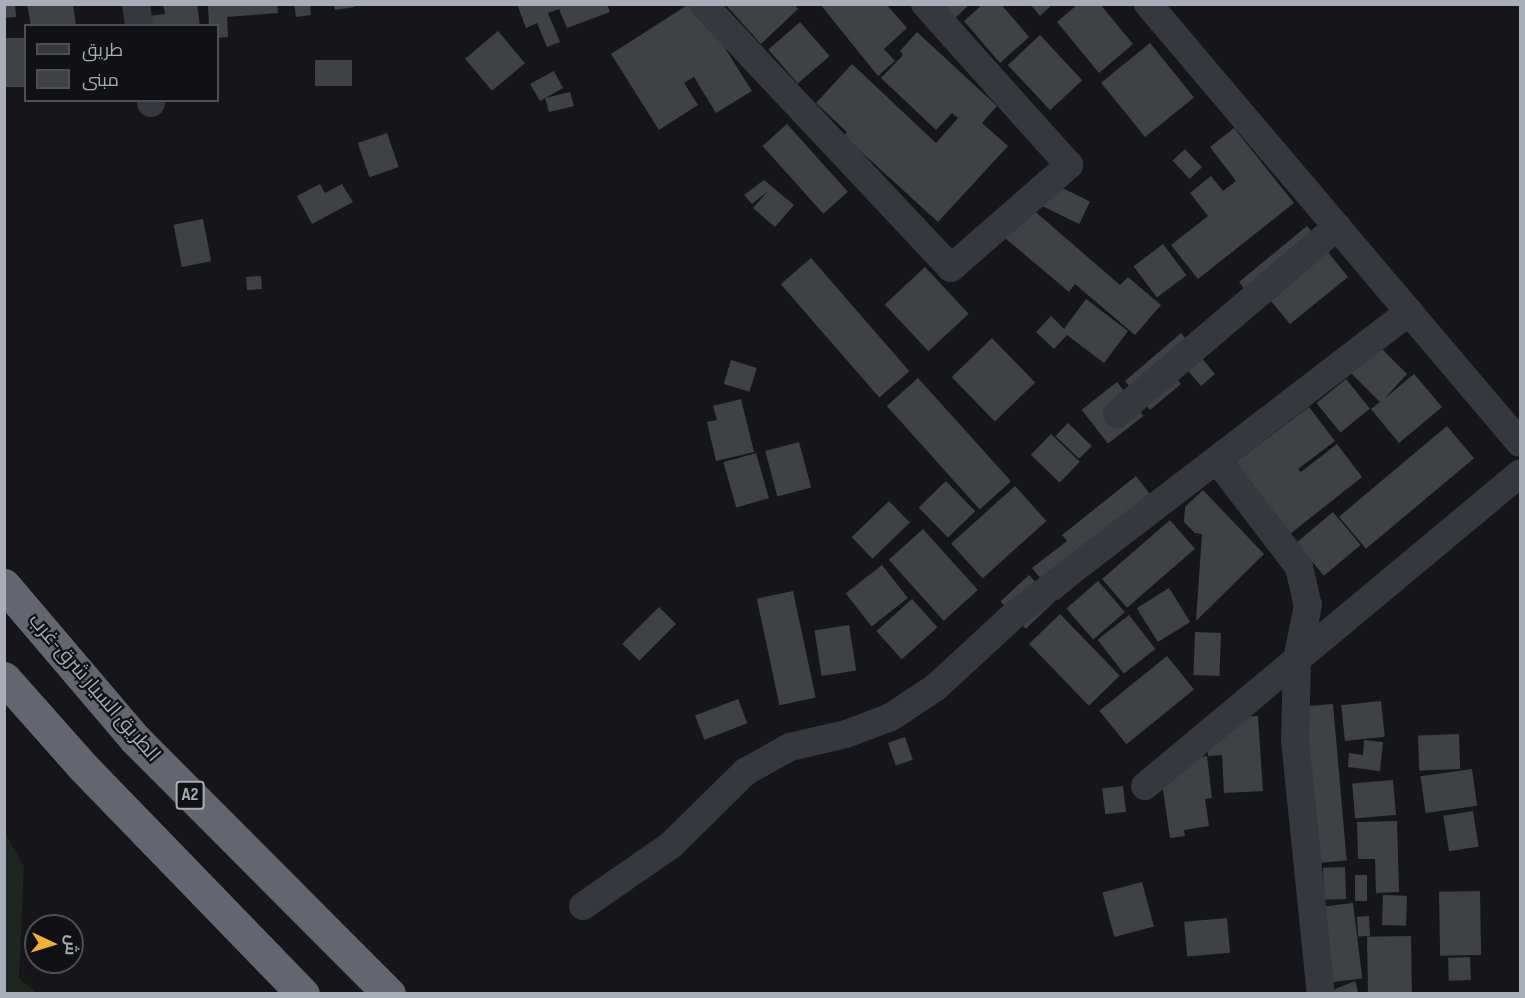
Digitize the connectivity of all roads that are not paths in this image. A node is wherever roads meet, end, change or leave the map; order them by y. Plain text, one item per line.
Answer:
1 (136, 4) edge
2 (703, 4) edge
3 (925, 4) edge
4 (1148, 4) edge
5 (139, 24) edge
6 (1337, 227) junction
7 (1409, 312) junction
8 (1117, 414) dead end
9 (1521, 443) edge
10 (1217, 459) junction
11 (1521, 474) edge
12 (4, 585) edge
13 (1297, 660) junction
14 (4, 678) edge
15 (1145, 786) dead end
16 (583, 906) dead end
17 (303, 993) edge
18 (389, 993) edge
19 (1321, 993) edge

1 - 5 street
2 - 3 street
4 - 6 street
6 - 7 street
6 - 8 street
7 - 9 street
7 - 10 street
10 - 13 street
10 - 16 street
11 - 13 street
12 - 18 highway, الطريق السيار شرق-غرب / A2
13 - 15 street
13 - 19 street
14 - 17 highway

